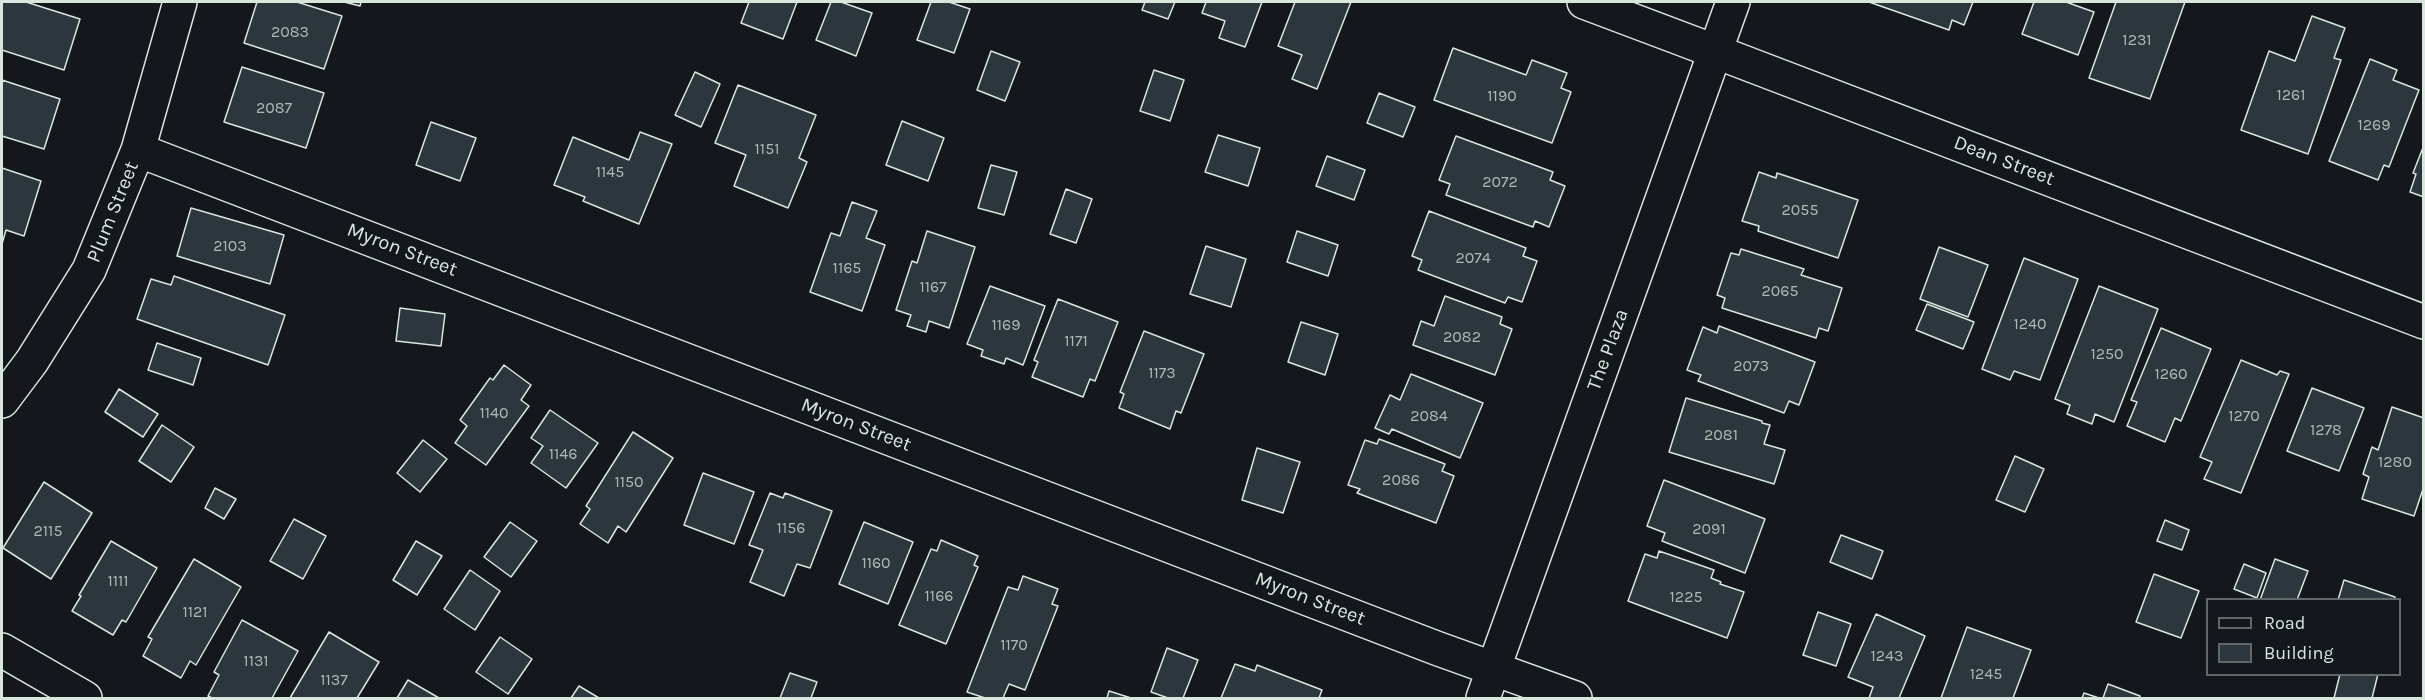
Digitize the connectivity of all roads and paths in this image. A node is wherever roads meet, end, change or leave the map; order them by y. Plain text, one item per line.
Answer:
1 (180, 2) edge
2 (1584, 2) edge
3 (1733, 2) edge
4 (1714, 51) junction
5 (138, 150) junction
6 (2424, 322) edge
7 (2, 401) edge
8 (2, 650) edge
9 (1495, 669) junction
10 (85, 699) edge
11 (1483, 699) edge
12 (1575, 699) edge

1 - 5 street, Plum Street
2 - 4 street, Dean Street
3 - 4 street, The Plaza
4 - 6 street, Dean Street
4 - 9 street, The Plaza
5 - 7 street, Plum Street
5 - 9 street, Myron Street
8 - 10 street
9 - 11 street, The Plaza
9 - 12 street, Myron Street

